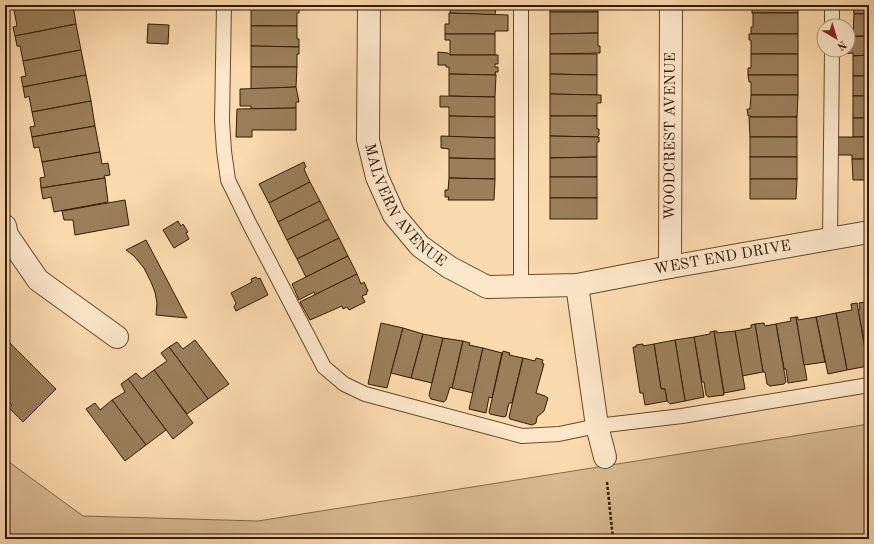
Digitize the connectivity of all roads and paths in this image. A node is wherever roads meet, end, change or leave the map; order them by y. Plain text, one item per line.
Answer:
1 (224, 5) edge
2 (369, 5) edge
3 (521, 5) edge
4 (671, 5) edge
5 (832, 5) edge
6 (832, 18) edge
7 (832, 58) edge
8 (5, 226) edge
9 (869, 232) edge
10 (830, 239) junction
11 (670, 267) junction
12 (577, 285) junction
13 (521, 286) junction
14 (117, 337) dead end
15 (869, 385) edge
16 (597, 426) junction
17 (605, 458) joint
18 (613, 539) edge

1 - 16 lane
2 - 13 street, MALVERN AVENUE
3 - 13 lane
4 - 11 street, WOODCREST AVENUE
5 - 6 lane
7 - 10 lane
8 - 14 street
9 - 10 street, WEST END DRIVE
10 - 11 street, WEST END DRIVE
11 - 12 street, WEST END DRIVE
12 - 13 street, MALVERN AVENUE
12 - 16 street
15 - 16 lane
16 - 17 street
17 - 18 path

